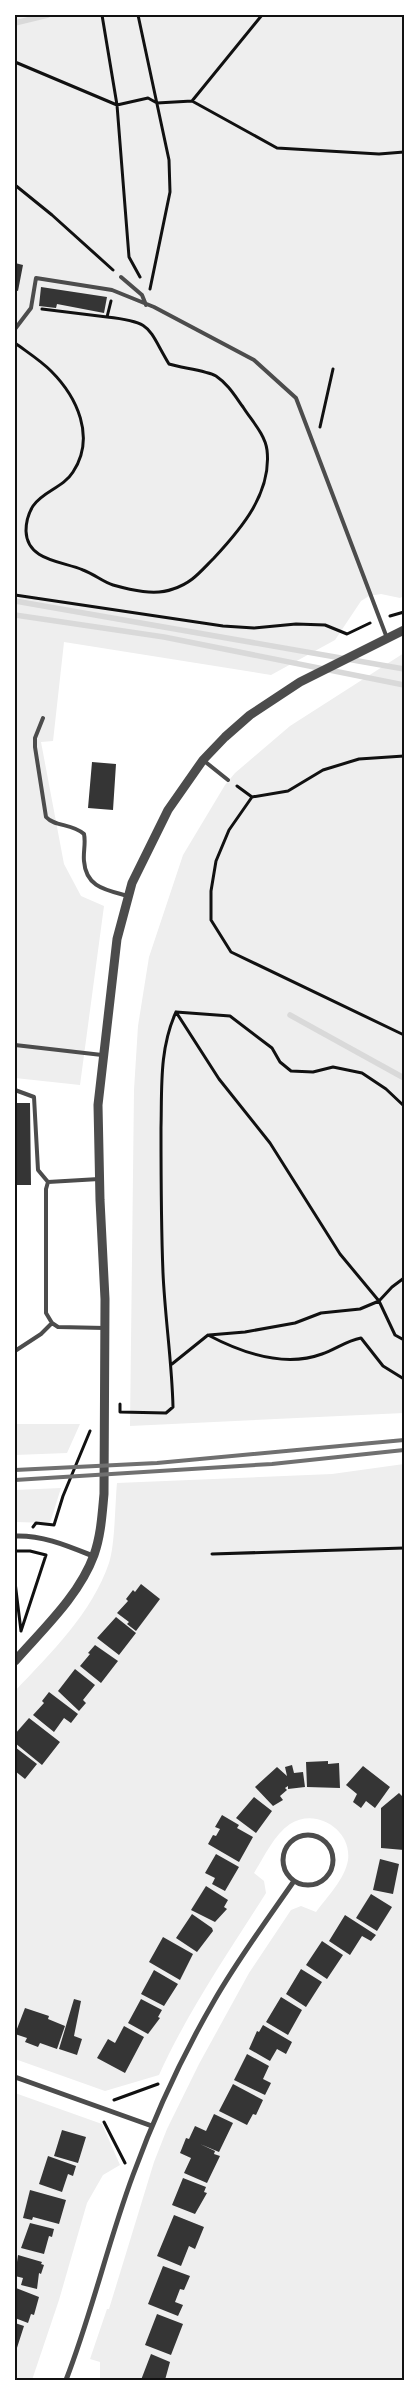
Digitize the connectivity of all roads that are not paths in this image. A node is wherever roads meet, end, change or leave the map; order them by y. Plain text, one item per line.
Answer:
1 (121, 277) road end
2 (146, 305) junction
3 (15, 329) edge
4 (404, 630) edge
5 (387, 638) junction
6 (43, 718) dead end
7 (203, 760) junction
8 (228, 780) road end
9 (128, 896) junction
10 (15, 1045) edge
11 (103, 1055) junction
12 (15, 1090) edge
13 (100, 1178) junction
14 (48, 1182) junction
15 (52, 1323) junction
16 (105, 1328) junction
17 (15, 1351) edge
18 (15, 1536) edge
19 (93, 1556) junction
20 (15, 1660) edge
21 (294, 1881) junction
22 (15, 2078) edge
23 (152, 2126) junction
24 (66, 2380) edge

1 - 2 lane
2 - 3 lane
2 - 5 lane
4 - 5 street
5 - 7 street
6 - 9 lane
7 - 8 lane
7 - 9 street
9 - 11 street
10 - 11 lane
11 - 13 street
12 - 14 lane
13 - 14 lane
13 - 16 street
14 - 15 lane
15 - 16 lane
15 - 17 lane
16 - 19 street
18 - 19 street
19 - 20 street
21 - 21 street
21 - 23 street
22 - 23 street
23 - 24 street

